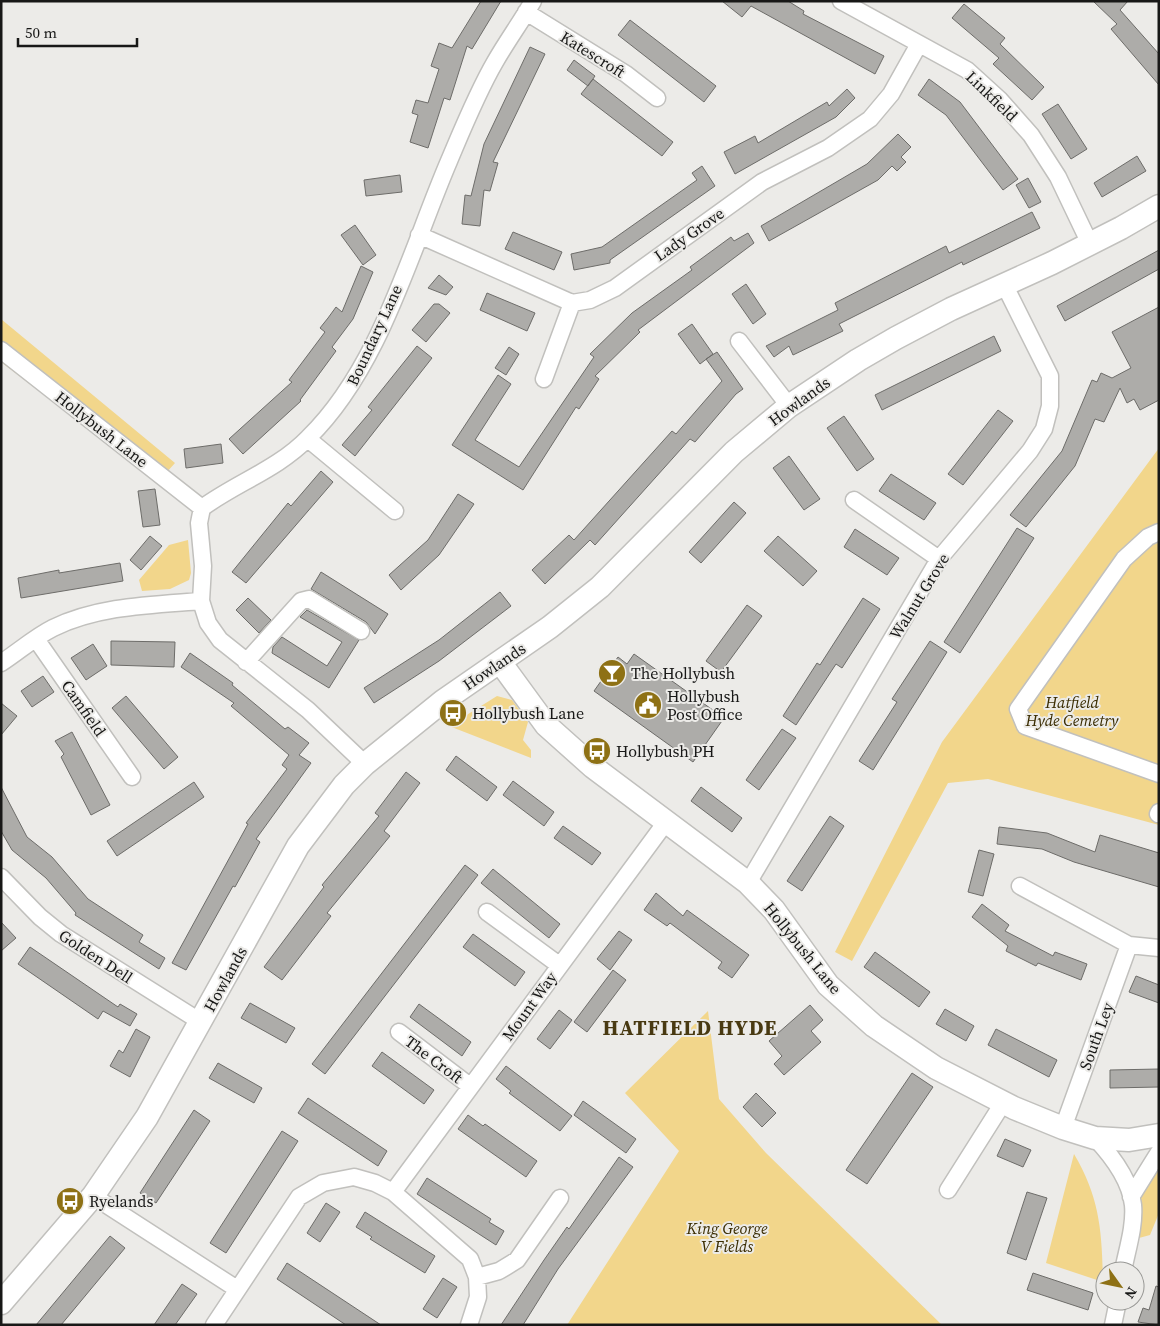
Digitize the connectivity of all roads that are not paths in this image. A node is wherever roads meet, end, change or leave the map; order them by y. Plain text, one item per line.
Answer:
1 (841, 1) edge
2 (530, 7) edge
3 (919, 44) junction
4 (656, 98) dead end
5 (1159, 206) edge
6 (419, 235) junction
7 (1090, 244) junction
8 (1005, 286) junction
9 (572, 303) junction
10 (740, 340) dead end
11 (1, 350) edge
12 (544, 379) dead end
13 (790, 406) junction
14 (308, 439) junction
15 (854, 500) dead end
16 (202, 508) junction
17 (395, 511) dead end
18 (1159, 532) edge
19 (939, 560) junction
20 (201, 601) junction
21 (361, 632) dead end
22 (36, 639) junction
23 (246, 662) junction
24 (500, 662) junction
25 (1, 663) edge
26 (365, 764) junction
27 (1159, 774) edge
28 (132, 777) dead end
29 (666, 822) junction
30 (1, 877) edge
31 (748, 884) junction
32 (1020, 886) dead end
33 (487, 912) dead end
34 (1129, 945) junction
35 (1159, 948) edge
36 (559, 965) junction
37 (201, 1022) junction
38 (399, 1032) dead end
39 (470, 1086) junction
40 (1003, 1103) junction
41 (1063, 1128) junction
42 (1159, 1135) edge
43 (1095, 1138) junction
44 (1159, 1152) edge
45 (948, 1190) dead end
46 (393, 1192) junction
47 (93, 1196) junction
48 (1131, 1197) junction
49 (560, 1198) dead end
50 (1125, 1261) edge
51 (477, 1277) junction
52 (237, 1289) junction
53 (1, 1303) edge
54 (1116, 1311) edge
55 (214, 1325) edge
56 (469, 1325) edge
57 (1113, 1325) edge

1 - 3 street, Linkfield
2 - 4 street, Katescroft
2 - 6 street, Boundary Lane
3 - 7 street, Linkfield
3 - 9 street, Lady Grove
5 - 7 street, Howlands
6 - 9 street
6 - 14 street, Boundary Lane
7 - 8 street, Howlands
8 - 13 street, Howlands
8 - 19 street, Walnut Grove
9 - 12 street
10 - 13 street
11 - 16 street, Hollybush Lane
13 - 24 street, Howlands
14 - 16 street, Boundary Lane
14 - 17 street
15 - 19 street
16 - 20 street
18 - 27 street
19 - 31 street, Walnut Grove
20 - 22 street
20 - 23 street
21 - 23 street
22 - 25 street
22 - 28 street, Camfield
23 - 26 street
24 - 26 street, Howlands
24 - 29 street, Hollybush Lane
26 - 37 street, Howlands
29 - 31 street, Hollybush Lane
29 - 36 street, Mount Way
30 - 37 street, Golden Dell
31 - 40 street, Hollybush Lane
32 - 34 street
33 - 36 street
34 - 35 street
34 - 41 street, South Ley
36 - 39 street, Mount Way
37 - 47 street, Howlands
38 - 39 street, The Croft
39 - 46 street, Mount Way
40 - 41 street, Hollybush Lane
40 - 45 street
41 - 43 street, Hollybush Lane
42 - 43 street, Hollybush Lane
43 - 48 street
44 - 48 street
46 - 51 street
46 - 52 street
47 - 52 street
47 - 53 street, Howlands
48 - 50 street
49 - 51 street
51 - 56 street
52 - 55 street
54 - 57 street

